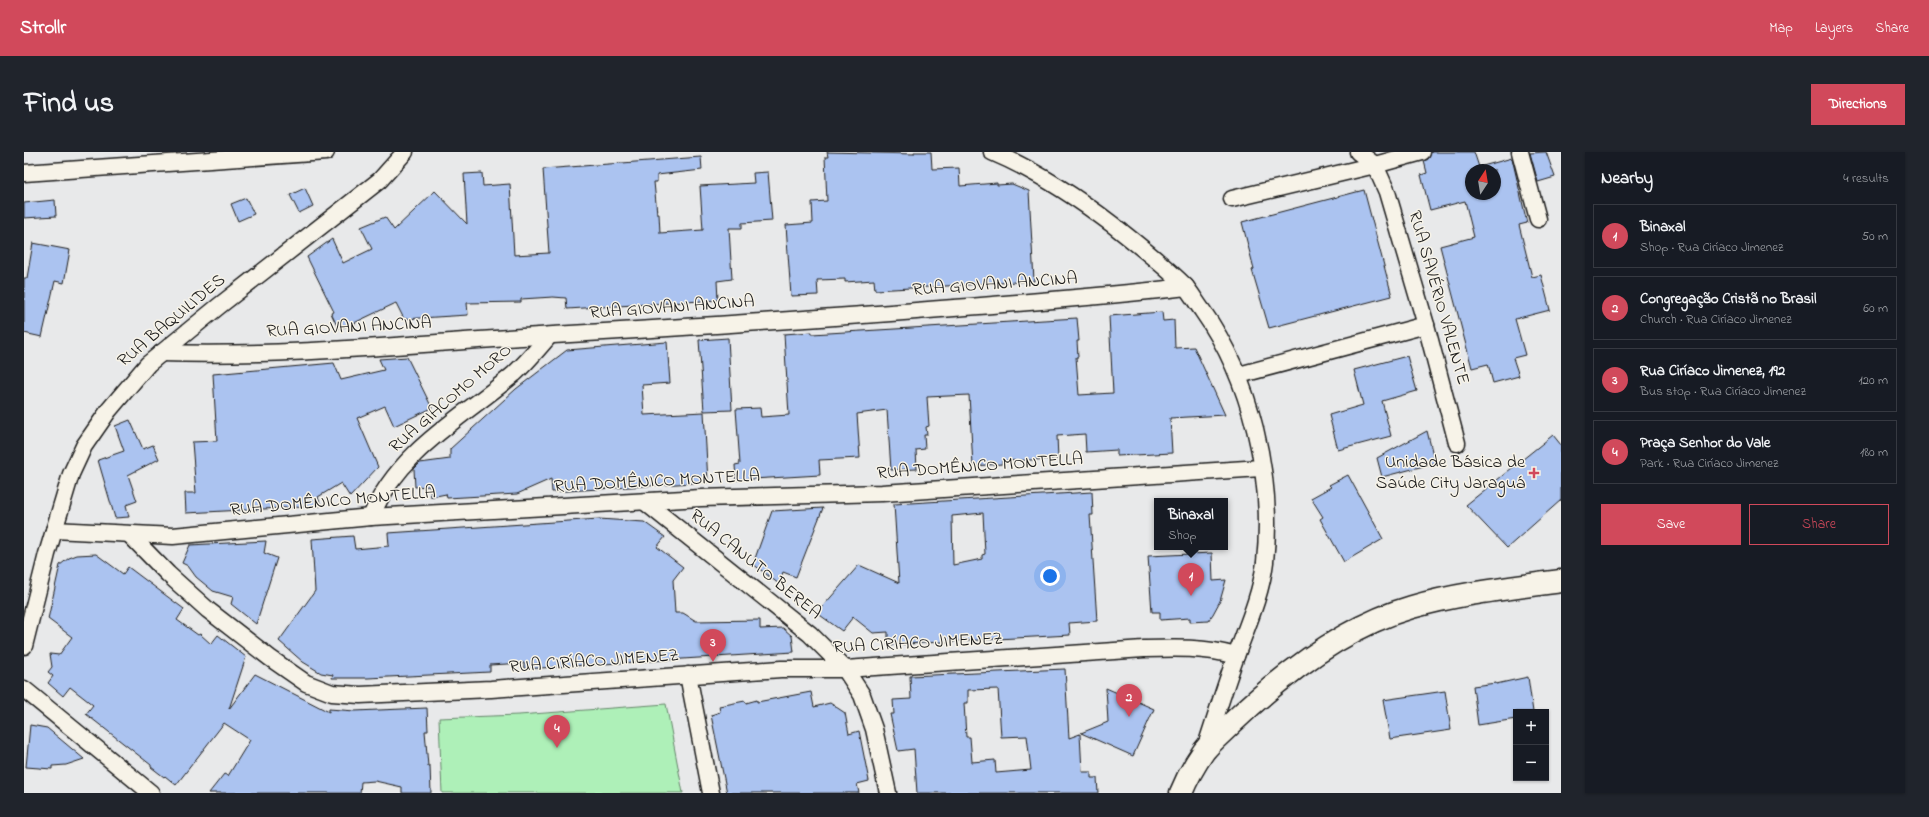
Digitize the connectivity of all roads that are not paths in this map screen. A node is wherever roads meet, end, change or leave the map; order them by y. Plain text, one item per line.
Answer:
1 (326, 152) edge
2 (405, 152) edge
3 (992, 152) edge
4 (1358, 152) edge
5 (1422, 152) edge
6 (1520, 152) edge
7 (1375, 165) junction
8 (24, 173) edge
9 (1232, 199) dead end
10 (1538, 219) dead end
11 (1186, 288) junction
12 (1426, 325) junction
13 (549, 336) junction
14 (161, 353) junction
15 (1239, 375) junction
16 (1457, 443) dead end
17 (1261, 468) junction
18 (645, 502) junction
19 (371, 517) junction
20 (54, 530) junction
21 (130, 535) junction
22 (1561, 581) edge
23 (24, 646) edge
24 (1236, 656) junction
25 (845, 669) junction
26 (688, 675) junction
27 (24, 689) edge
28 (1205, 749) junction
29 (152, 793) edge
30 (711, 793) edge
31 (888, 793) edge
32 (1180, 793) edge

1 - 8 street
2 - 14 street, RUA BAQUILIDES
3 - 11 street
4 - 7 street, RUA SAVÉRIO VALENTE
5 - 7 street
6 - 10 street
7 - 9 street
7 - 12 street, RUA SAVÉRIO VALENTE
11 - 13 street, RUA GIOVANI ANCINA
11 - 15 street
12 - 15 street
12 - 16 street, RUA SAVÉRIO VALENTE
13 - 14 street, RUA GIOVANI ANCINA
13 - 19 street, RUA GIACOMO MORO
14 - 20 street, RUA BAQUILIDES
15 - 17 street
17 - 18 street, RUA DOMÊNICO MONTELLA
17 - 24 street
18 - 19 street, RUA DOMÊNICO MONTELLA
18 - 25 street, RUA CANUTO BEREA
19 - 21 street, RUA DOMÊNICO MONTELLA
20 - 21 street, RUA DOMÊNICO MONTELLA
20 - 23 street, RUA BAQUILIDES
21 - 26 street, RUA CIRÍACO JIMENEZ
22 - 28 main road
24 - 25 street, RUA CIRÍACO JIMENEZ
24 - 28 street
25 - 26 street, RUA CIRÍACO JIMENEZ
25 - 31 street, RUA CANUTO BEREA
26 - 30 street
27 - 29 street
28 - 32 main road

